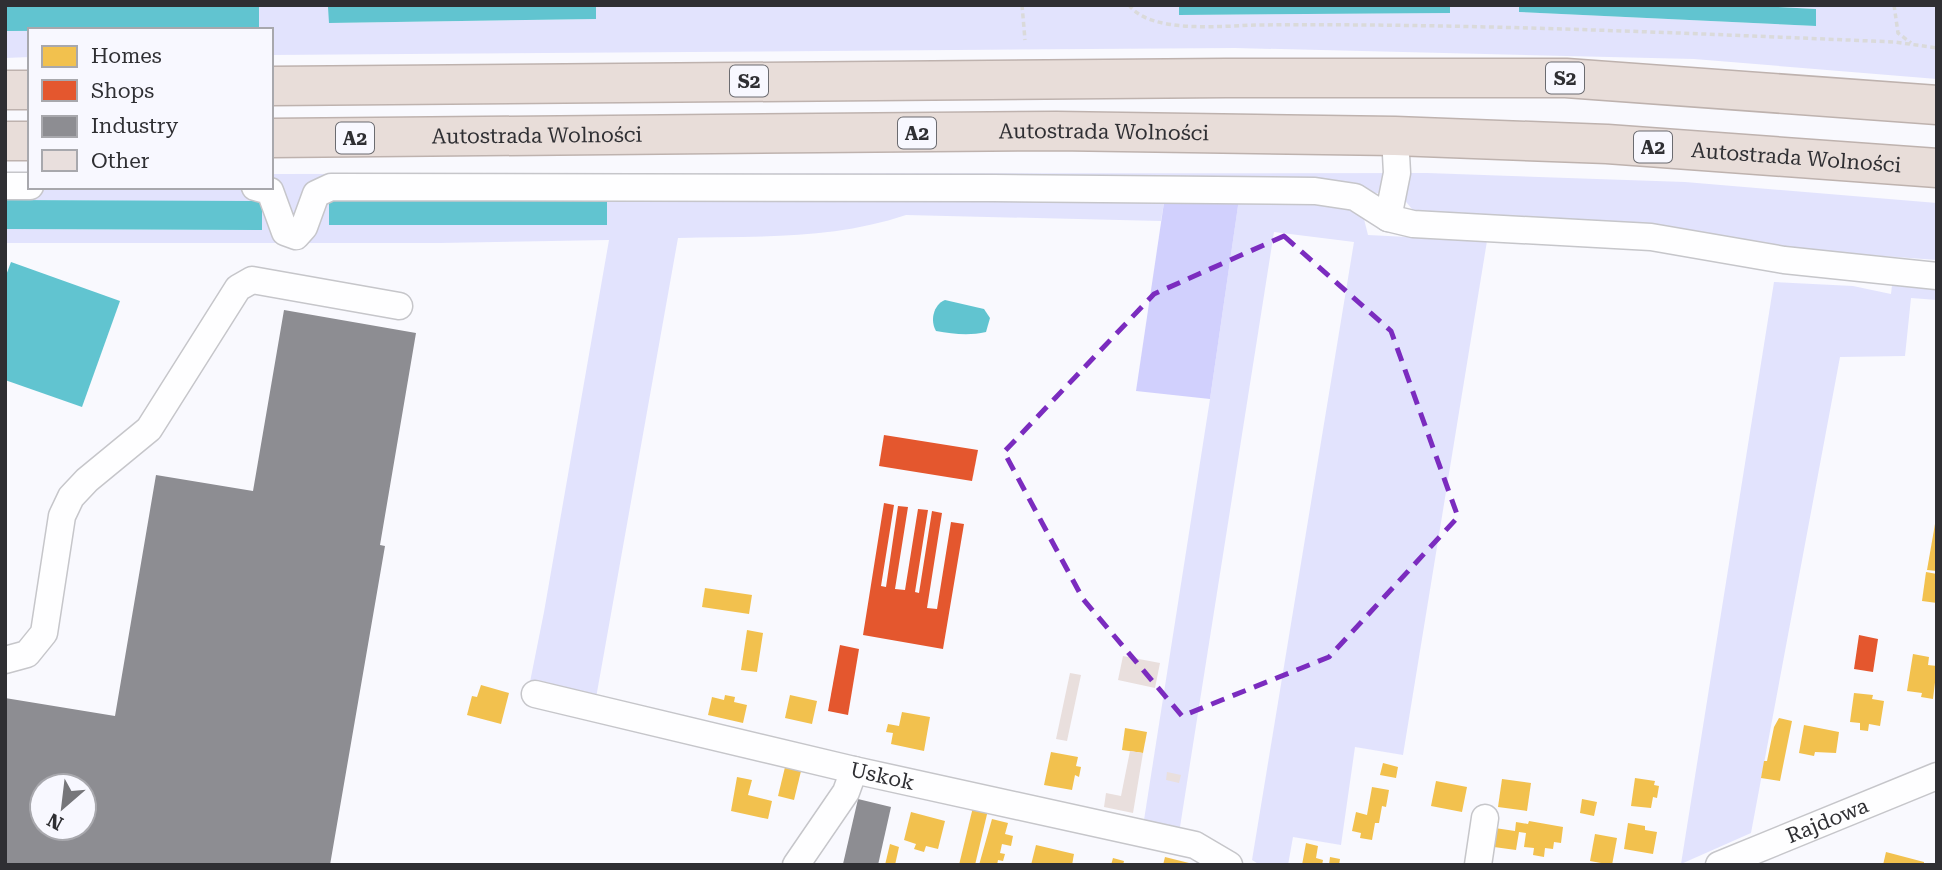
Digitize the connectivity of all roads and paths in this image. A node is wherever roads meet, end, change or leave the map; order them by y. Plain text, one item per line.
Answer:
1 (1022, 5) edge
2 (1129, 5) edge
3 (1894, 5) edge
4 (1025, 40) dead end
5 (1913, 45) junction
6 (1937, 48) edge
7 (273, 86) edge
8 (5, 90) edge
9 (28, 90) edge
10 (1937, 105) edge
11 (1395, 136) junction
12 (273, 138) edge
13 (5, 141) edge
14 (28, 141) edge
15 (1937, 168) edge
16 (28, 186) edge
17 (5, 187) edge
18 (262, 189) edge
19 (1388, 218) junction
20 (1937, 276) edge
21 (398, 306) dead end
22 (5, 660) edge
23 (535, 694) dead end
24 (854, 770) junction
25 (1937, 776) edge
26 (1485, 818) dead end
27 (796, 865) edge
28 (1229, 865) edge
29 (1478, 865) edge
30 (1719, 865) edge

1 - 4 path
2 - 5 path
3 - 5 path
5 - 6 path
7 - 10 highway, S2
8 - 9 highway
11 - 12 highway, Autostrada Wolności / A2
11 - 15 highway, Autostrada Wolności / A2
11 - 19 street
13 - 14 highway
16 - 17 street
18 - 19 street
19 - 20 street
21 - 22 street
23 - 24 street, Uskok
24 - 27 street
24 - 28 street, Uskok
25 - 30 street, Rajdowa
26 - 29 street

